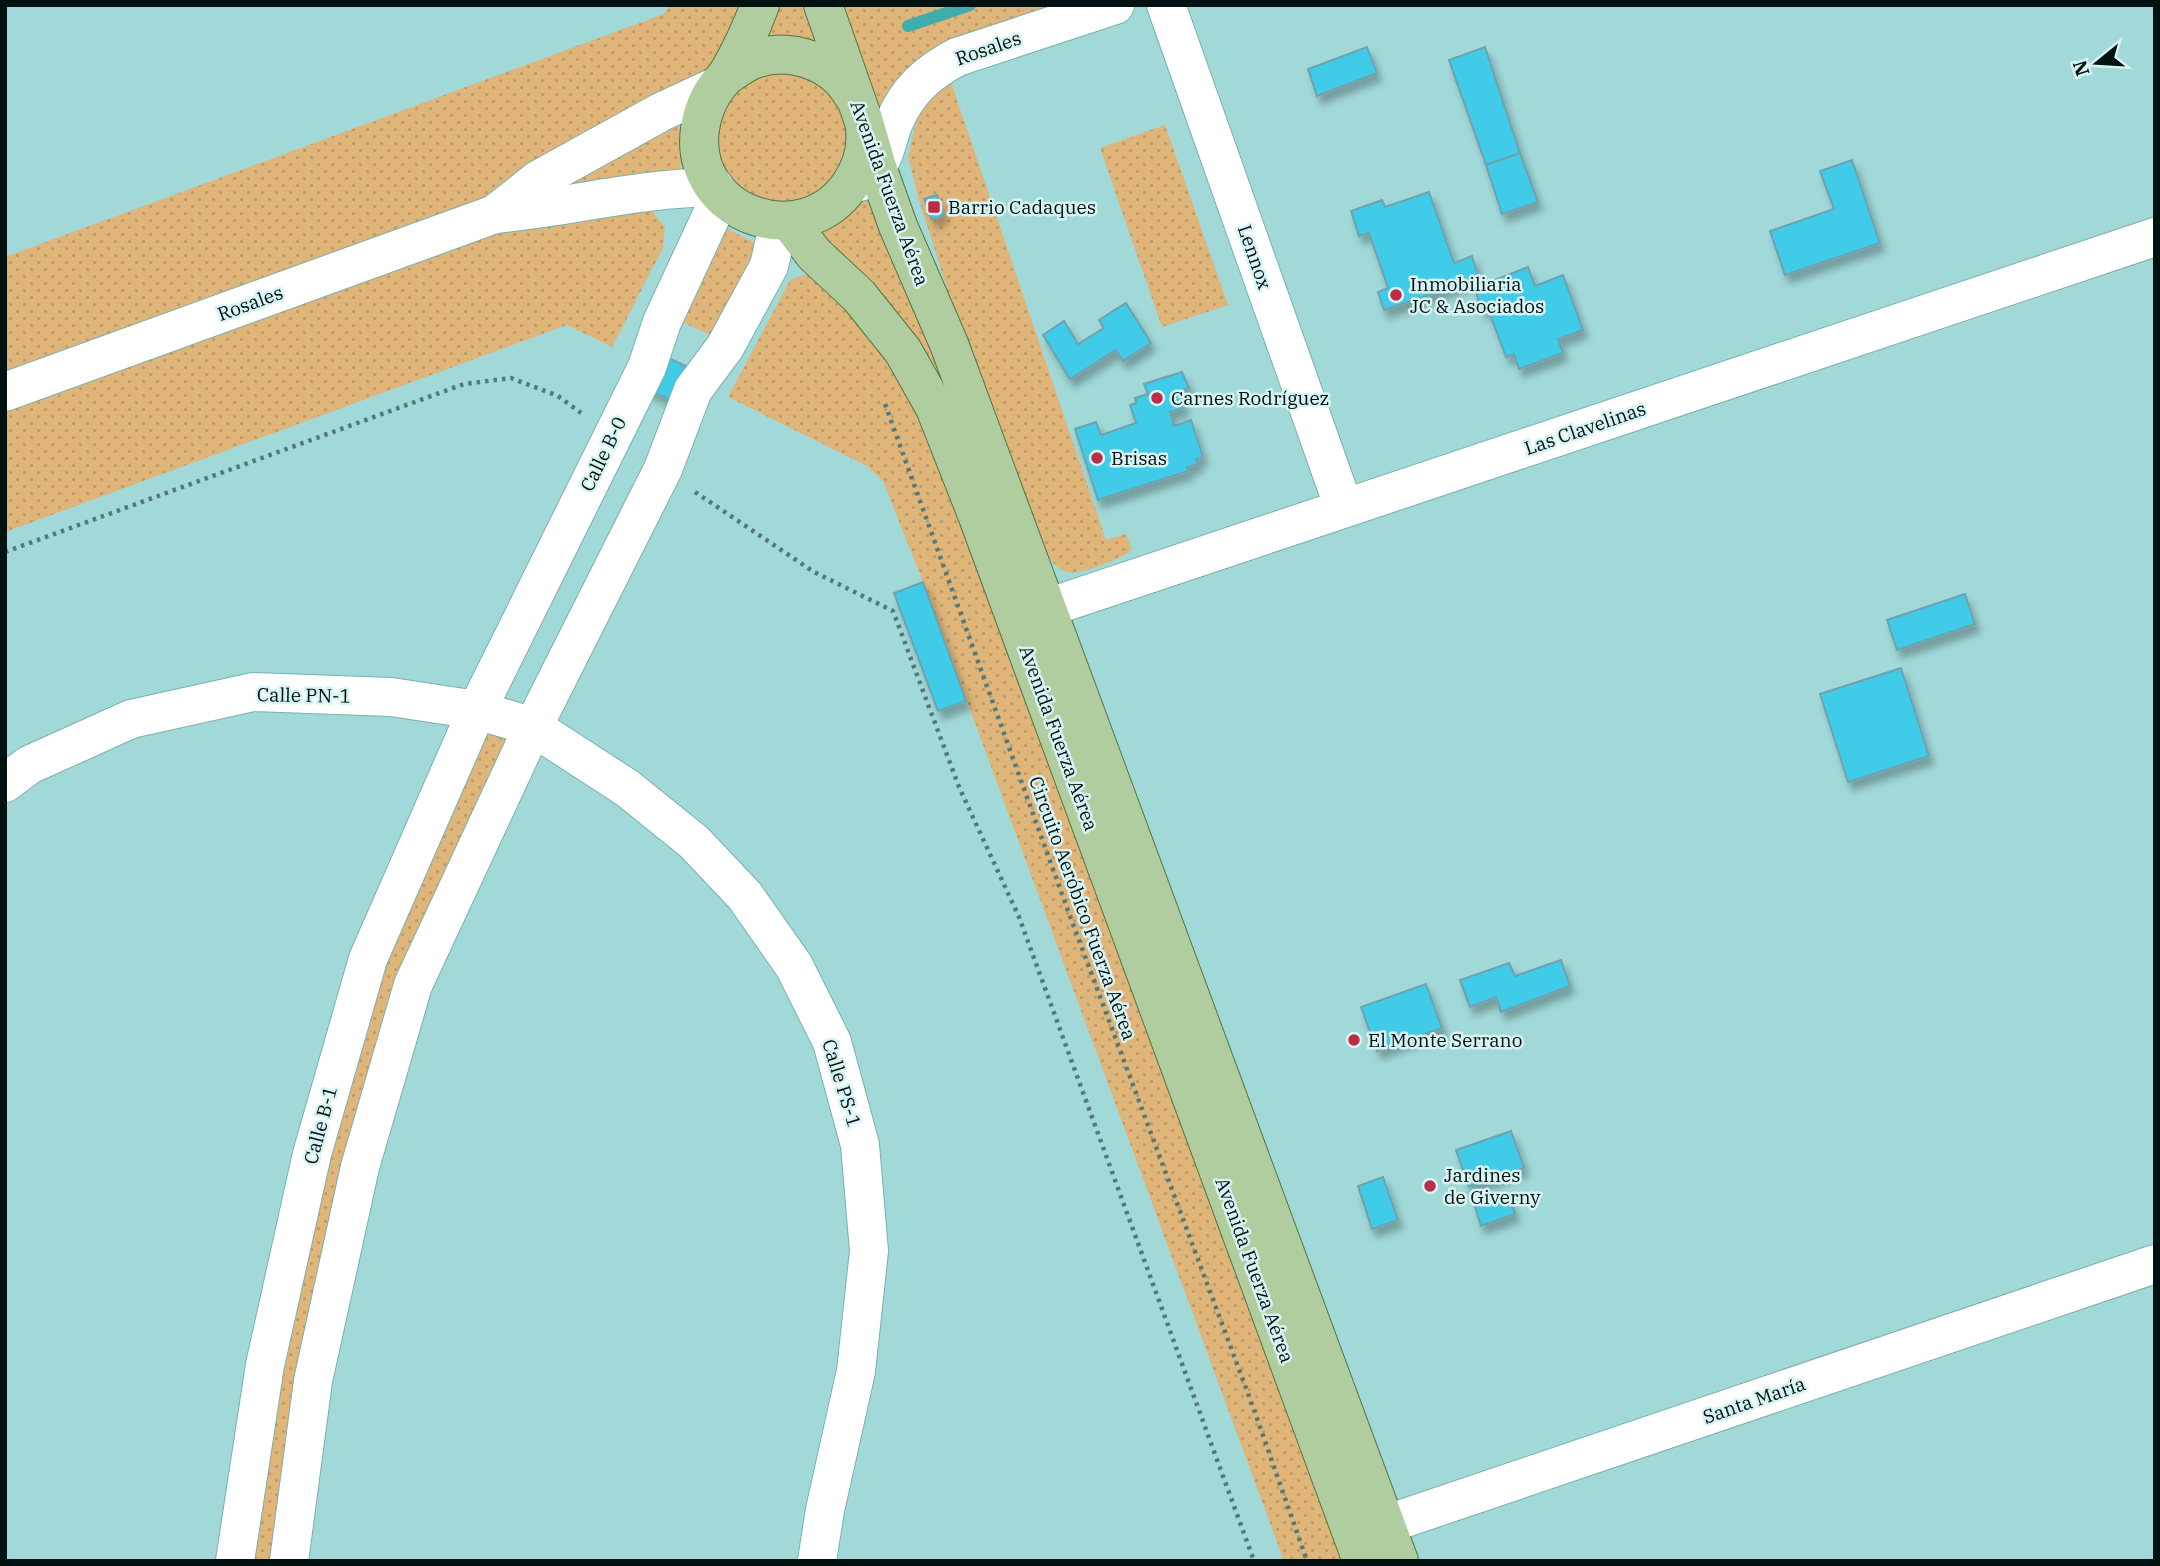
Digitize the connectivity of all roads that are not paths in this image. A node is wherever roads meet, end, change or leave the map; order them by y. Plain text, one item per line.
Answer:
1 (760, 5) edge
2 (823, 5) edge
3 (1115, 5) edge
4 (1166, 5) edge
5 (722, 81) junction
6 (860, 110) junction
7 (877, 167) junction
8 (718, 191) junction
9 (842, 197) junction
10 (495, 214) junction
11 (784, 222) junction
12 (2155, 237) edge
13 (5, 392) edge
14 (1344, 508) junction
15 (1031, 613) junction
16 (477, 710) junction
17 (533, 727) junction
18 (5, 783) edge
19 (2155, 1264) edge
20 (265, 1365) junction
21 (313, 1381) junction
22 (1367, 1541) edge
23 (235, 1561) edge
24 (289, 1561) edge
25 (817, 1561) edge
26 (1399, 1561) edge

1 - 5 main road
2 - 6 main road, Avenida Fuerza Aérea
3 - 7 street, Rosales
4 - 14 street, Lennox
5 - 6 main road
5 - 8 main road
5 - 10 street, Rosales
6 - 7 main road, Avenida Fuerza Aérea
6 - 9 main road
7 - 9 street, Rosales
7 - 15 main road, Avenida Fuerza Aérea
8 - 10 street, Rosales
8 - 11 main road
8 - 16 street, Calle B-0
9 - 11 main road
10 - 13 street, Rosales
11 - 15 main road, Avenida Fuerza Aérea
11 - 17 street
12 - 14 street, Las Clavelinas
14 - 15 street, Las Clavelinas
15 - 22 main road, Avenida Fuerza Aérea
16 - 17 street, Calle PN-1
16 - 18 street, Calle PN-1
16 - 20 street, Calle B-1
17 - 21 street
17 - 25 street, Calle PS-1
19 - 22 street, Santa María
20 - 21 street
20 - 23 street, Calle B-1
21 - 24 street
22 - 26 main road, Avenida Fuerza Aérea

